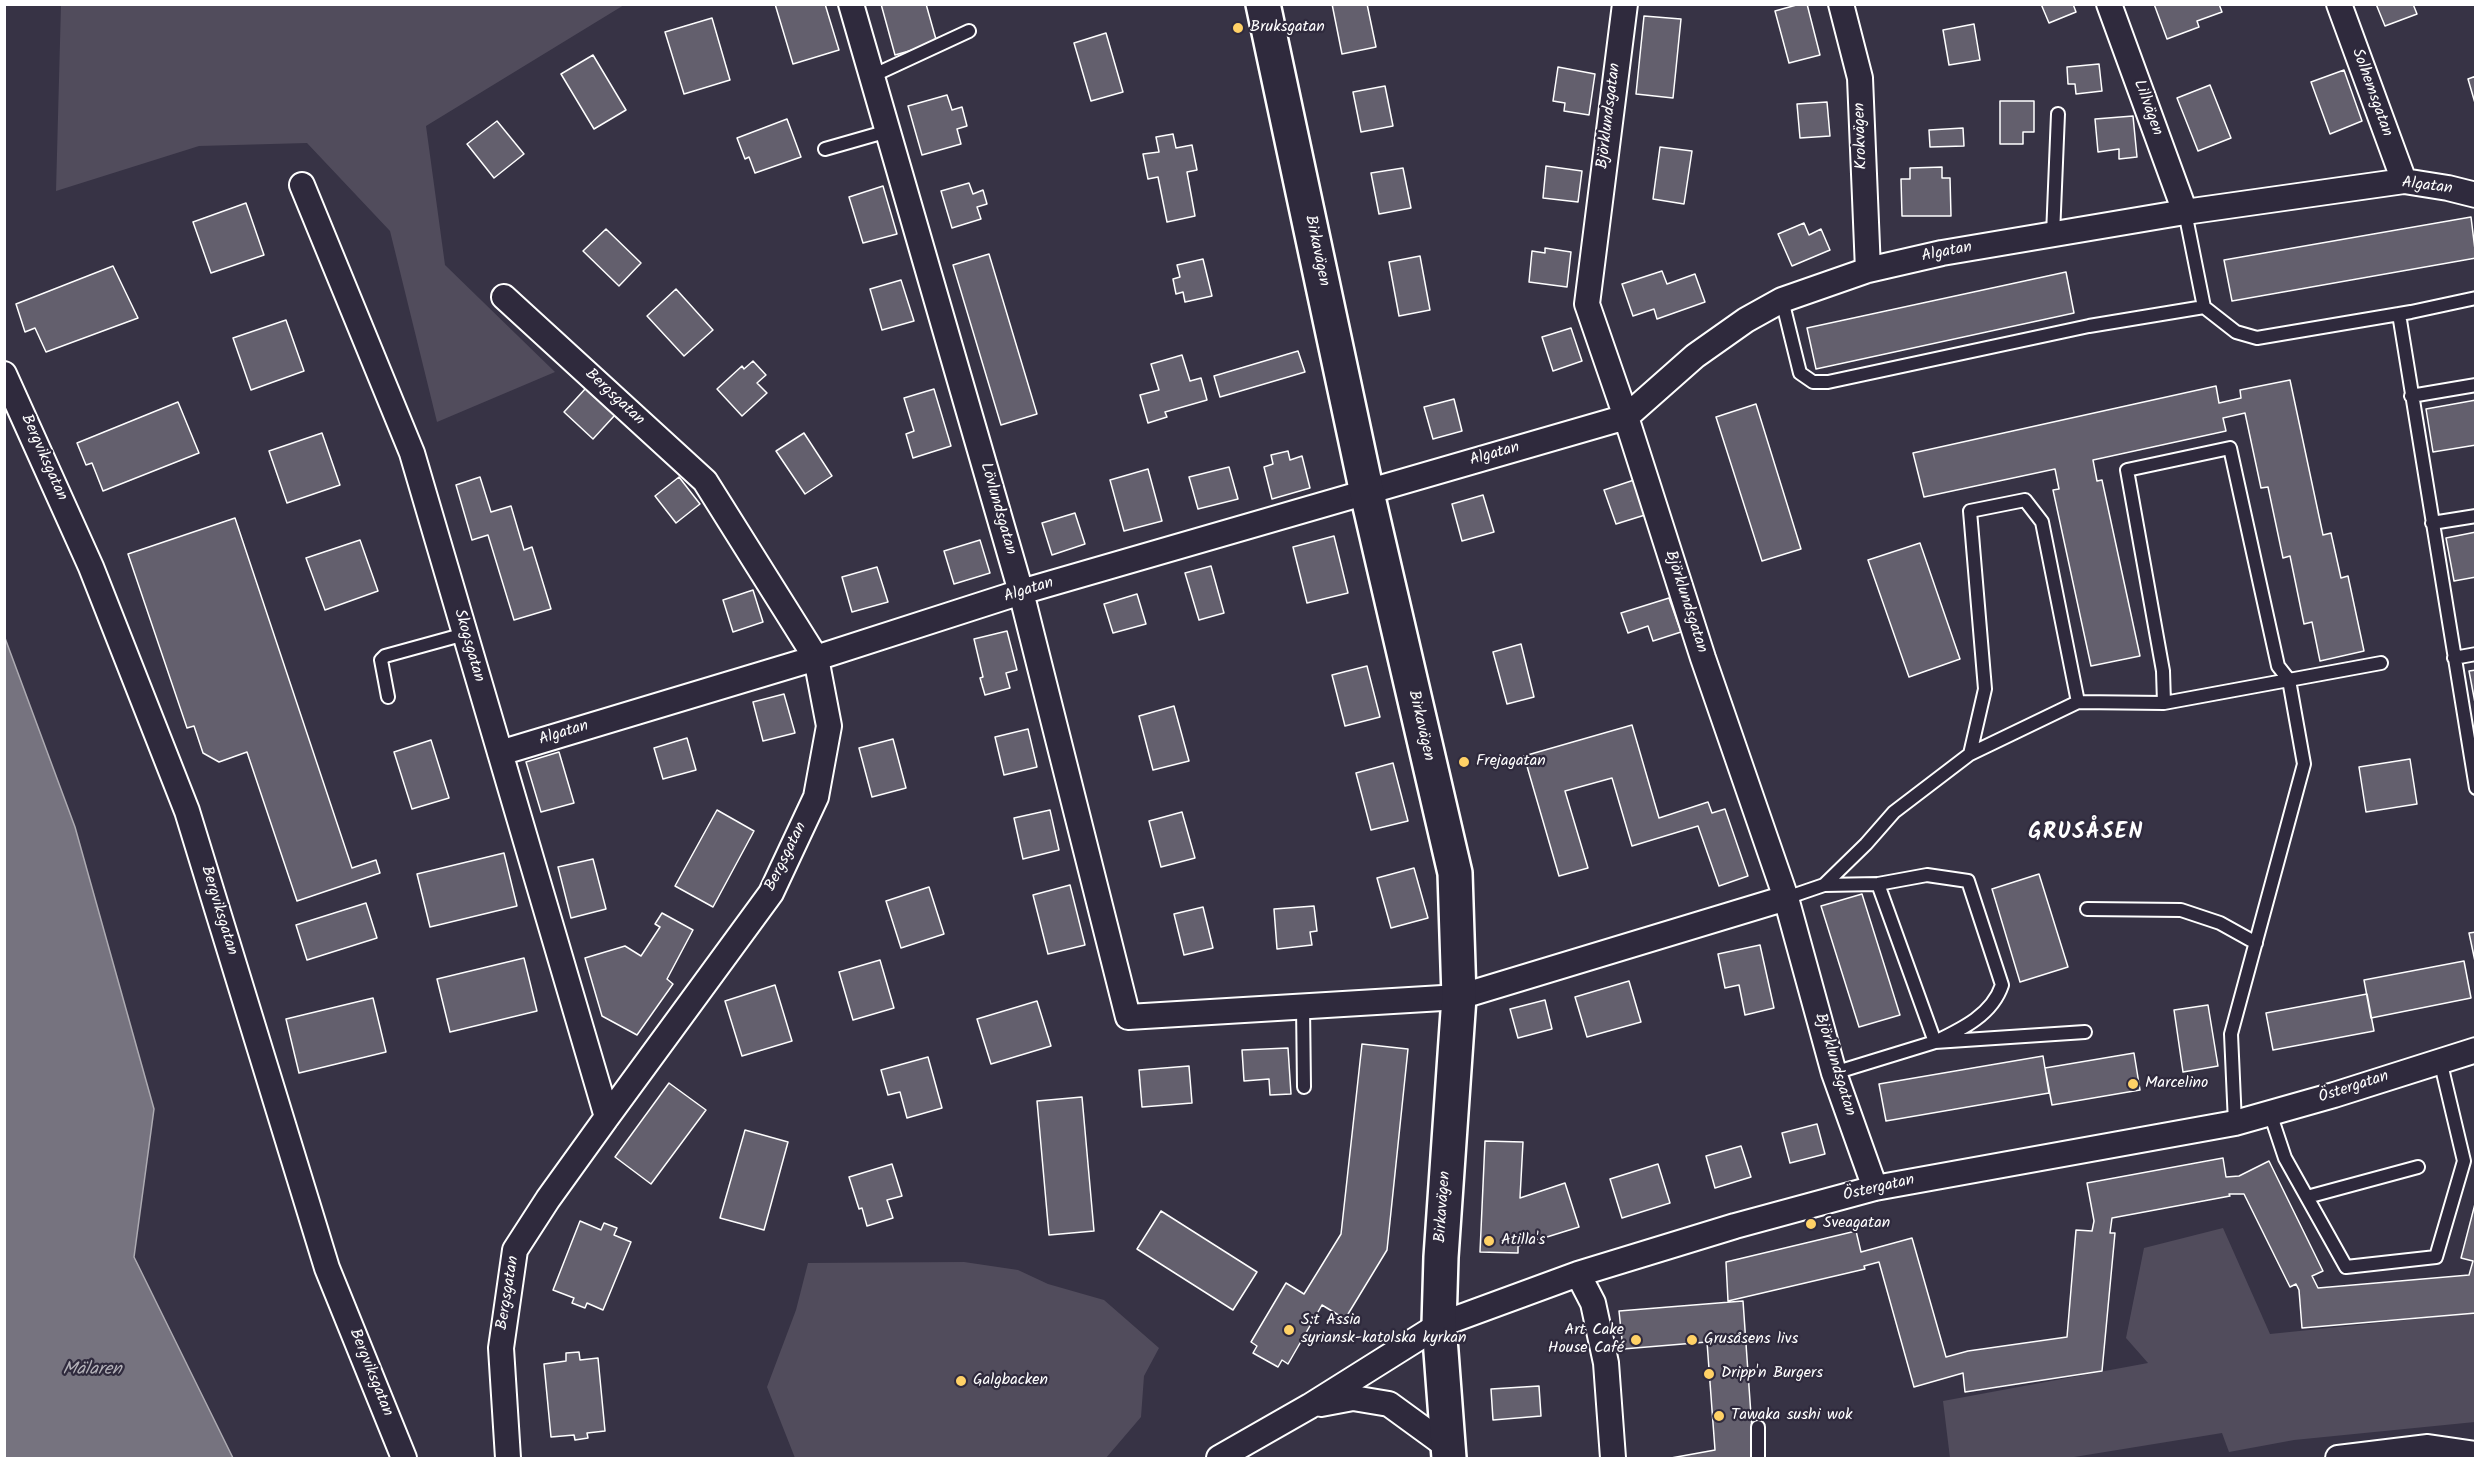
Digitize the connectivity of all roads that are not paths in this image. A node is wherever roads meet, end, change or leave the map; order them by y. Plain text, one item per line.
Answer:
1 (851, 4) edge
2 (1263, 4) edge
3 (1625, 4) edge
4 (1841, 4) edge
5 (2109, 4) edge
6 (2339, 4) edge
7 (969, 31) dead end
8 (872, 76) junction
9 (2058, 114) dead end
10 (888, 131) junction
11 (825, 149) dead end
12 (2404, 181) junction
13 (302, 185) dead end
14 (2475, 195) edge
15 (2185, 212) junction
16 (2053, 235) junction
17 (1868, 270) junction
18 (504, 297) dead end
19 (2475, 298) edge
20 (1782, 300) junction
21 (2204, 307) junction
22 (2399, 314) junction
23 (4, 374) edge
24 (2475, 385) edge
25 (2411, 396) junction
26 (1626, 417) junction
27 (1367, 493) junction
28 (2475, 516) edge
29 (2432, 524) junction
30 (1022, 592) junction
31 (465, 634) junction
32 (2475, 654) edge
33 (816, 658) junction
34 (2454, 658) junction
35 (2381, 663) dead end
36 (2289, 680) junction
37 (388, 697) dead end
38 (2078, 702) junction
39 (2164, 703) junction
40 (500, 753) junction
41 (1970, 754) junction
42 (2475, 788) edge
43 (1878, 884) junction
44 (1824, 885) junction
45 (1786, 898) junction
46 (2087, 909) dead end
47 (2256, 943) junction
48 (1459, 997) junction
49 (1303, 1006) junction
50 (2085, 1032) dead end
51 (1935, 1042) junction
52 (2475, 1050) edge
53 (2440, 1060) junction
54 (1834, 1073) junction
55 (1304, 1087) dead end
56 (2270, 1113) junction
57 (607, 1117) junction
58 (2235, 1123) junction
59 (2418, 1167) dead end
60 (1875, 1188) junction
61 (2307, 1197) junction
62 (1578, 1274) junction
63 (1439, 1325) junction
64 (1310, 1406) junction
65 (1758, 1427) dead end
66 (1449, 1453) edge
67 (2475, 1454) edge
68 (404, 1458) edge
69 (508, 1458) edge
70 (1219, 1458) edge
71 (1613, 1458) edge
72 (1758, 1458) edge
73 (2353, 1458) edge

1 - 8 street, Lövlundsgatan
2 - 27 street, Birkavägen
3 - 26 street, Björklundsgatan
4 - 17 street, Krokvägen
5 - 15 street, Lillvägen
6 - 12 street, Solhemsgatan
7 - 8 lane
8 - 10 street, Lövlundsgatan
9 - 16 lane
10 - 11 lane
10 - 30 street, Lövlundsgatan
12 - 14 street, Algatan
12 - 15 street, Algatan
13 - 31 street, Skogsgatan
15 - 16 street, Algatan
15 - 21 lane
16 - 17 street, Algatan
17 - 20 street, Algatan
18 - 33 street, Bergsgatan
19 - 22 lane
20 - 21 lane
20 - 26 street, Algatan
21 - 22 lane
22 - 25 lane
23 - 68 street, Bergviksgatan
24 - 25 lane
25 - 29 lane
26 - 27 street, Algatan
26 - 45 street, Björklundsgatan
27 - 30 street, Algatan
27 - 48 street, Birkavägen
28 - 29 lane
29 - 34 lane
30 - 33 street, Algatan
30 - 49 street, Lövlundsgatan
31 - 37 lane
31 - 40 street, Skogsgatan
32 - 34 lane
33 - 40 street, Algatan
33 - 57 street, Bergsgatan
34 - 42 lane
35 - 36 lane
36 - 39 lane
36 - 39 lane
36 - 47 lane
38 - 39 lane
38 - 41 lane
38 - 41 lane
40 - 57 street, Skogsgatan
41 - 44 lane
43 - 44 lane
43 - 51 lane
43 - 51 lane
44 - 45 lane
45 - 48 street
45 - 54 street, Björklundsgatan
46 - 47 lane
47 - 58 lane
48 - 49 street
48 - 63 street, Birkavägen
49 - 55 lane
50 - 51 lane
51 - 54 lane
52 - 53 street, Östergatan
53 - 56 street, Östergatan
53 - 61 lane
54 - 60 street, Björklundsgatan
56 - 58 street, Östergatan
56 - 61 lane
57 - 69 street, Bergsgatan
58 - 60 street, Östergatan
59 - 61 lane
60 - 62 street, Östergatan
62 - 63 street, Östergatan
62 - 71 street
63 - 64 street, Östergatan
63 - 66 street, Birkavägen
64 - 66 street, Östergatan
64 - 70 street, Östergatan
65 - 72 lane
67 - 73 street

